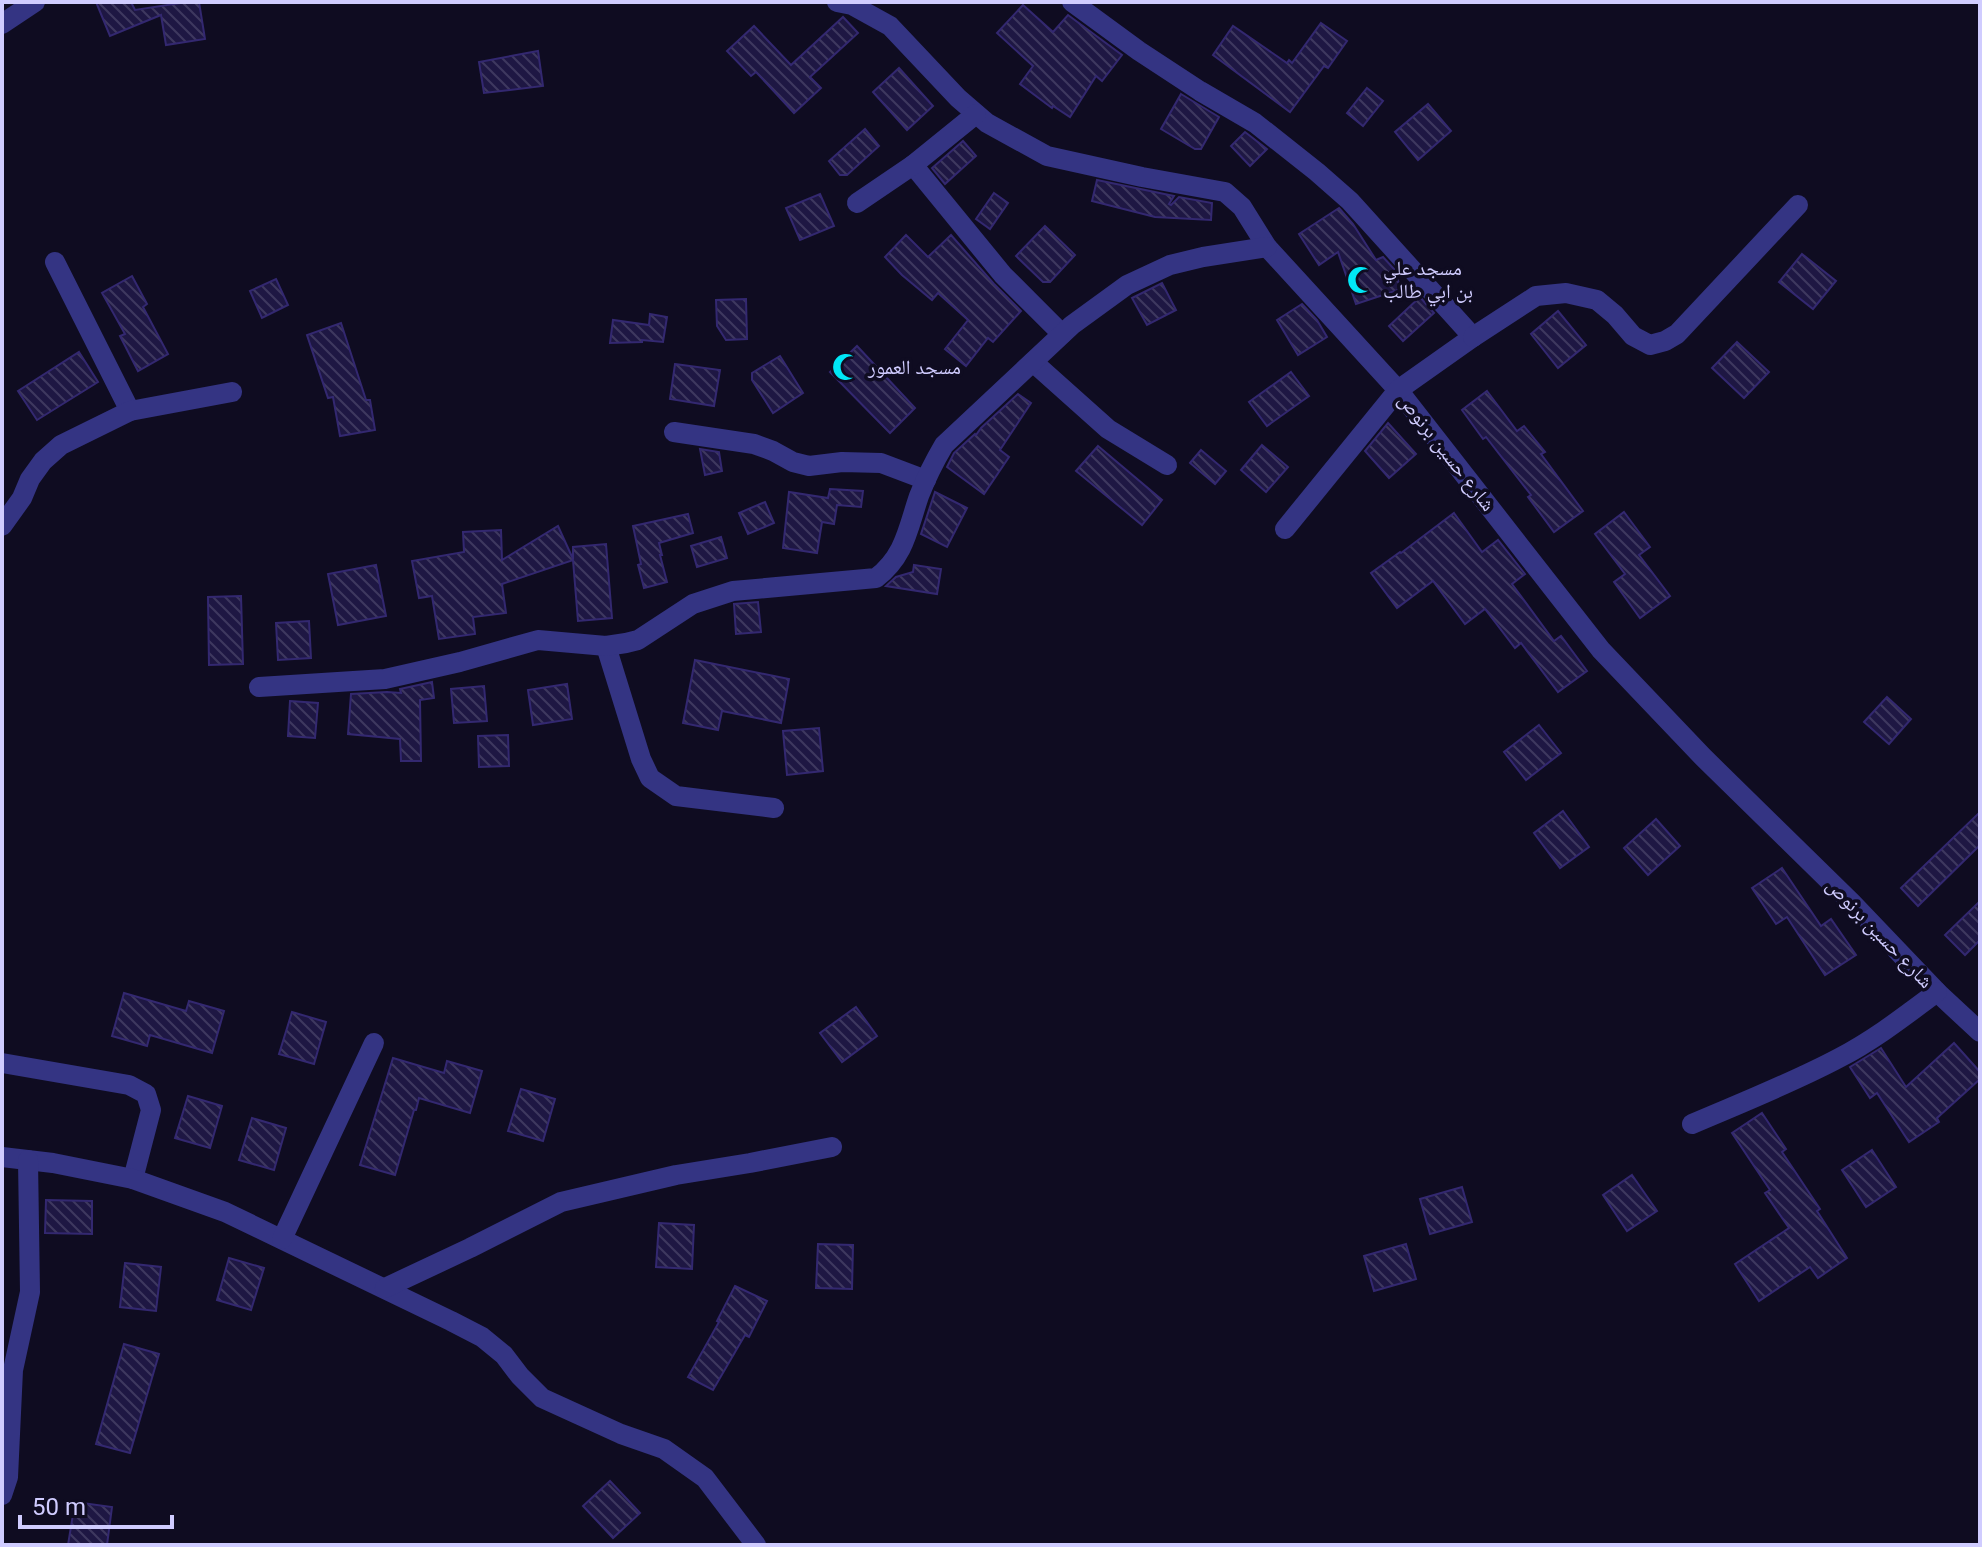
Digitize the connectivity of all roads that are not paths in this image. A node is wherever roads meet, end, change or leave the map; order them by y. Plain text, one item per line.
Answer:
1 (35, 2) edge
2 (837, 2) edge
3 (1072, 2) edge
4 (2, 24) edge
5 (976, 114) junction
6 (913, 165) junction
7 (857, 203) dead end
8 (1798, 205) dead end
9 (1267, 247) junction
10 (55, 262) dead end
11 (1062, 334) junction
12 (1473, 337) junction
13 (1033, 362) junction
14 (1398, 390) junction
15 (232, 392) dead end
16 (130, 411) junction
17 (674, 432) dead end
18 (1167, 465) dead end
19 (926, 480) junction
20 (2, 526) edge
21 (1285, 529) dead end
22 (606, 646) junction
23 (259, 687) dead end
24 (774, 808) dead end
25 (1937, 992) junction
26 (1980, 1032) edge
27 (374, 1043) dead end
28 (2, 1063) edge
29 (1692, 1124) dead end
30 (832, 1147) dead end
31 (2, 1157) edge
32 (28, 1160) junction
33 (133, 1179) junction
34 (282, 1239) junction
35 (385, 1288) junction
36 (2, 1495) edge
37 (756, 1545) edge

1 - 4 street
2 - 5 street, شارع حسين برنوص
3 - 12 street
5 - 6 street
5 - 9 street, شارع حسين برنوص
6 - 7 street
6 - 11 street
8 - 12 street
9 - 11 street
9 - 14 street, شارع حسين برنوص
10 - 16 street
11 - 13 street
12 - 14 street
13 - 18 street
13 - 19 street
14 - 21 street
14 - 25 street, شارع حسين برنوص
15 - 16 street
16 - 20 street
17 - 19 street
19 - 22 street
22 - 23 street
22 - 24 street
25 - 26 street, شارع حسين برنوص
25 - 29 street
27 - 34 street
28 - 33 street
30 - 35 street
31 - 32 street
32 - 33 street
32 - 36 street
33 - 34 street
34 - 35 street
35 - 37 street

